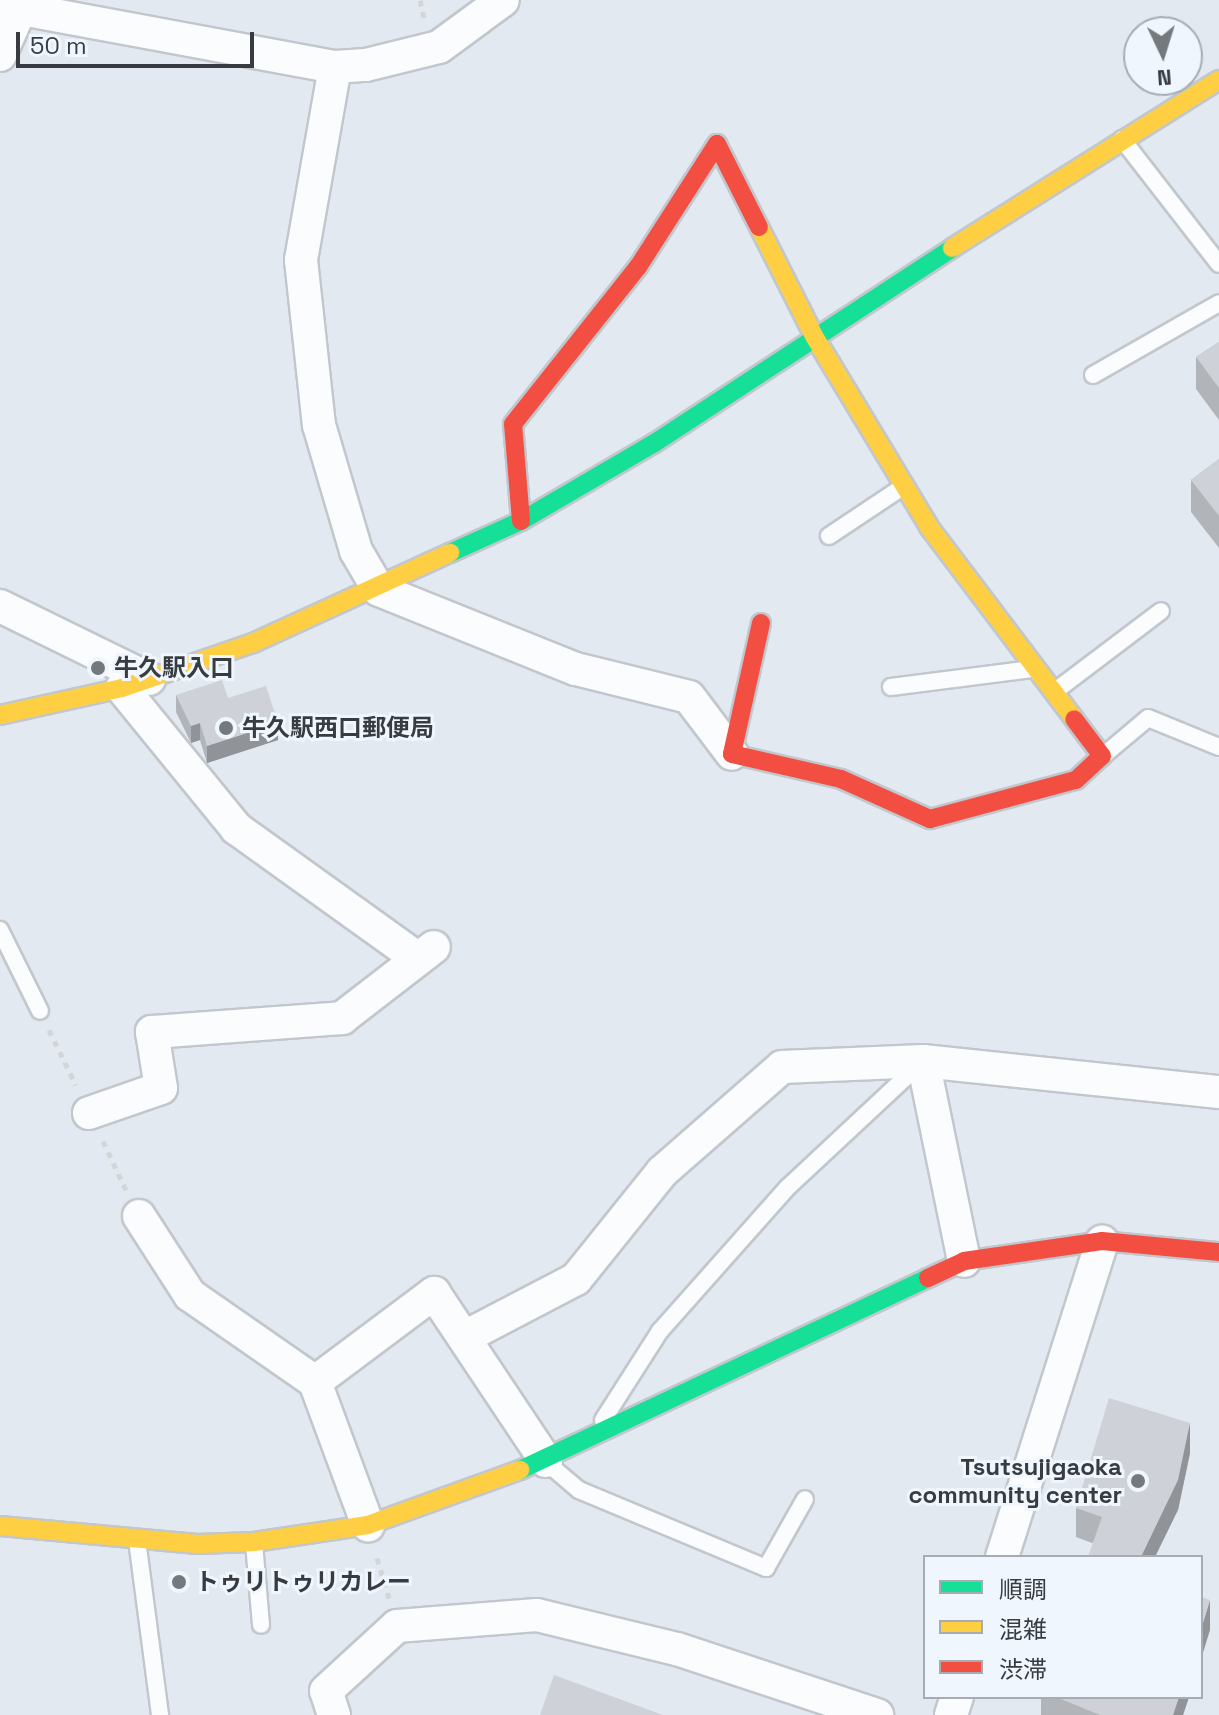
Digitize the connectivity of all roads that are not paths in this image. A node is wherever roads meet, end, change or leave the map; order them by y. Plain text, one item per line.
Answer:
1 (503, 0) edge
2 (10, 8) edge
3 (0, 55) edge
4 (335, 67) junction
5 (1219, 80) edge
6 (1121, 138) junction
7 (1219, 264) edge
8 (1219, 303) edge
9 (814, 336) junction
10 (1093, 375) dead end
11 (905, 486) junction
12 (521, 521) junction
13 (829, 536) dead end
14 (379, 590) junction
15 (0, 606) edge
16 (1161, 611) dead end
17 (761, 623) dead end
18 (1035, 668) junction
19 (135, 684) junction
20 (891, 687) dead end
21 (1054, 692) junction
22 (0, 715) edge
23 (1219, 747) edge
24 (732, 754) junction
25 (1102, 756) junction
26 (0, 930) edge
27 (40, 1011) dead end
28 (923, 1061) junction
29 (1219, 1092) edge
30 (89, 1113) dead end
31 (139, 1216) dead end
32 (1102, 1241) junction
33 (1219, 1252) edge
34 (964, 1261) junction
35 (465, 1337) junction
36 (315, 1382) junction
37 (592, 1439) junction
38 (546, 1461) junction
39 (805, 1499) dead end
40 (368, 1525) junction
41 (0, 1526) edge
42 (137, 1538) junction
43 (254, 1542) junction
44 (1003, 1555) edge
45 (261, 1625) dead end
46 (160, 1715) edge
47 (334, 1715) edge
48 (877, 1715) edge

1 - 4 street
2 - 3 street
2 - 4 street
4 - 14 street
5 - 6 street
6 - 7 lane
6 - 9 street
8 - 10 lane
9 - 11 street
9 - 12 street
9 - 12 street
11 - 13 lane
11 - 18 street
12 - 14 street
14 - 19 street
14 - 24 street
15 - 19 street
16 - 21 lane
17 - 24 street
18 - 20 lane
18 - 21 street
19 - 22 street
19 - 30 street
21 - 25 street
23 - 25 lane
24 - 25 street
26 - 27 lane
28 - 29 street
28 - 34 street
28 - 35 street
28 - 37 lane
31 - 36 street
32 - 33 street
32 - 34 street
32 - 44 street
34 - 37 street
35 - 36 street
35 - 38 street
36 - 40 street
37 - 38 street
38 - 39 lane
38 - 40 street
40 - 43 street
41 - 42 street
42 - 43 street
42 - 46 lane
43 - 45 lane
47 - 48 street

